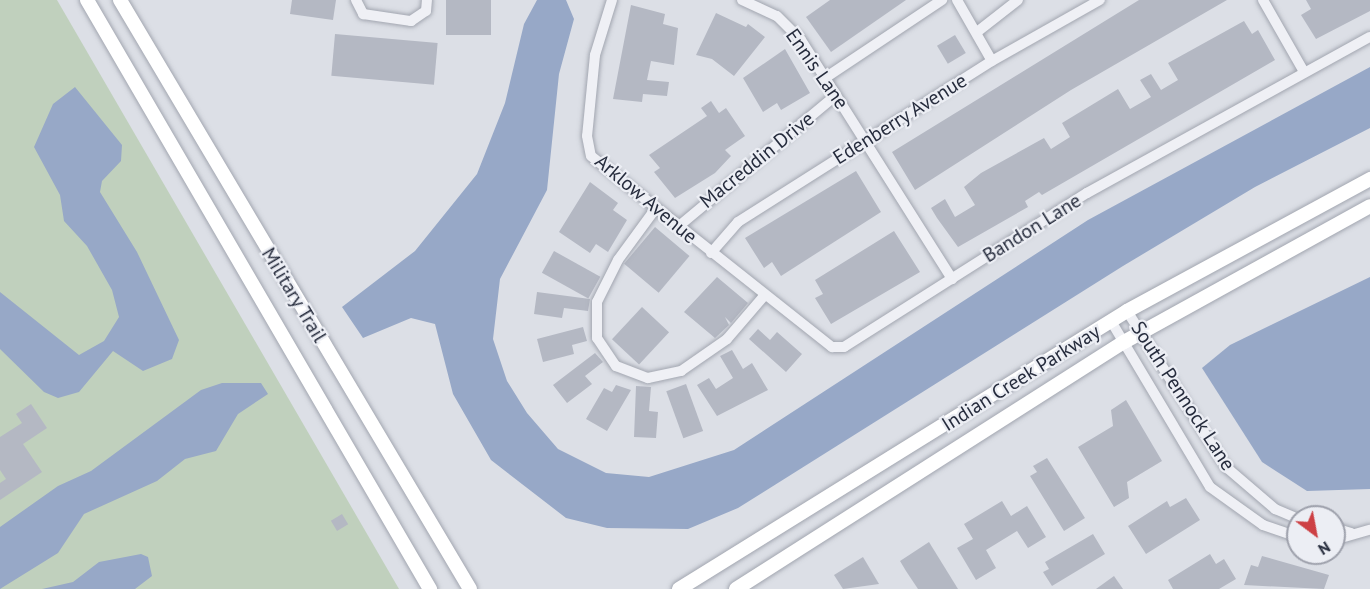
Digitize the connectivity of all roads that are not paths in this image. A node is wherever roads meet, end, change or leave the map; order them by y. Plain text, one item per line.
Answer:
1 (87, 0) edge
2 (120, 0) edge
3 (356, 0) edge
4 (427, 0) edge
5 (612, 0) edge
6 (742, 0) edge
7 (942, 0) edge
8 (957, 0) edge
9 (1018, 0) edge
10 (1100, 0) edge
11 (1263, 0) edge
12 (976, 32) junction
13 (1370, 37) edge
14 (992, 61) junction
15 (1303, 70) junction
16 (825, 78) junction
17 (836, 95) junction
18 (866, 140) junction
19 (1370, 179) edge
20 (1370, 206) edge
21 (656, 208) junction
22 (679, 226) junction
23 (711, 253) junction
24 (952, 279) junction
25 (764, 296) junction
26 (1128, 311) junction
27 (1111, 321) junction
28 (1140, 333) junction
29 (1124, 342) junction
30 (1286, 514) edge
31 (1370, 530) edge
32 (1346, 532) edge
33 (1286, 533) edge
34 (1352, 534) junction
35 (1346, 536) edge
36 (430, 589) edge
37 (470, 589) edge
38 (679, 589) edge
39 (736, 589) edge

1 - 36 street, Military Trail
2 - 37 street, Military Trail
3 - 4 street
5 - 21 street, Arklow Avenue
6 - 16 street, Ennis Lane
7 - 16 street
8 - 12 street
9 - 12 street
10 - 14 street, Edenberry Avenue
11 - 15 street
12 - 14 street
13 - 15 street, Bandon Lane
14 - 18 street, Edenberry Avenue
15 - 24 street, Bandon Lane
16 - 17 street, Ennis Lane
17 - 18 street, Ennis Lane
17 - 22 street, Macreddin Drive
18 - 23 street, Edenberry Avenue
18 - 24 street, Ennis Lane
19 - 26 street, Indian Creek Parkway
20 - 28 street, Indian Creek Parkway
21 - 22 street, Arklow Avenue
21 - 25 street
22 - 23 street, Arklow Avenue
23 - 25 street, Bandon Lane
24 - 25 street, Bandon Lane
26 - 27 street, Indian Creek Parkway
26 - 28 street, South Pennock Lane
27 - 29 street, South Pennock Lane
27 - 38 street, Indian Creek Parkway
28 - 29 street, Indian Creek Parkway
28 - 30 street, South Pennock Lane
29 - 33 street, South Pennock Lane
29 - 39 street, Indian Creek Parkway
31 - 34 street
32 - 34 street
34 - 35 street

